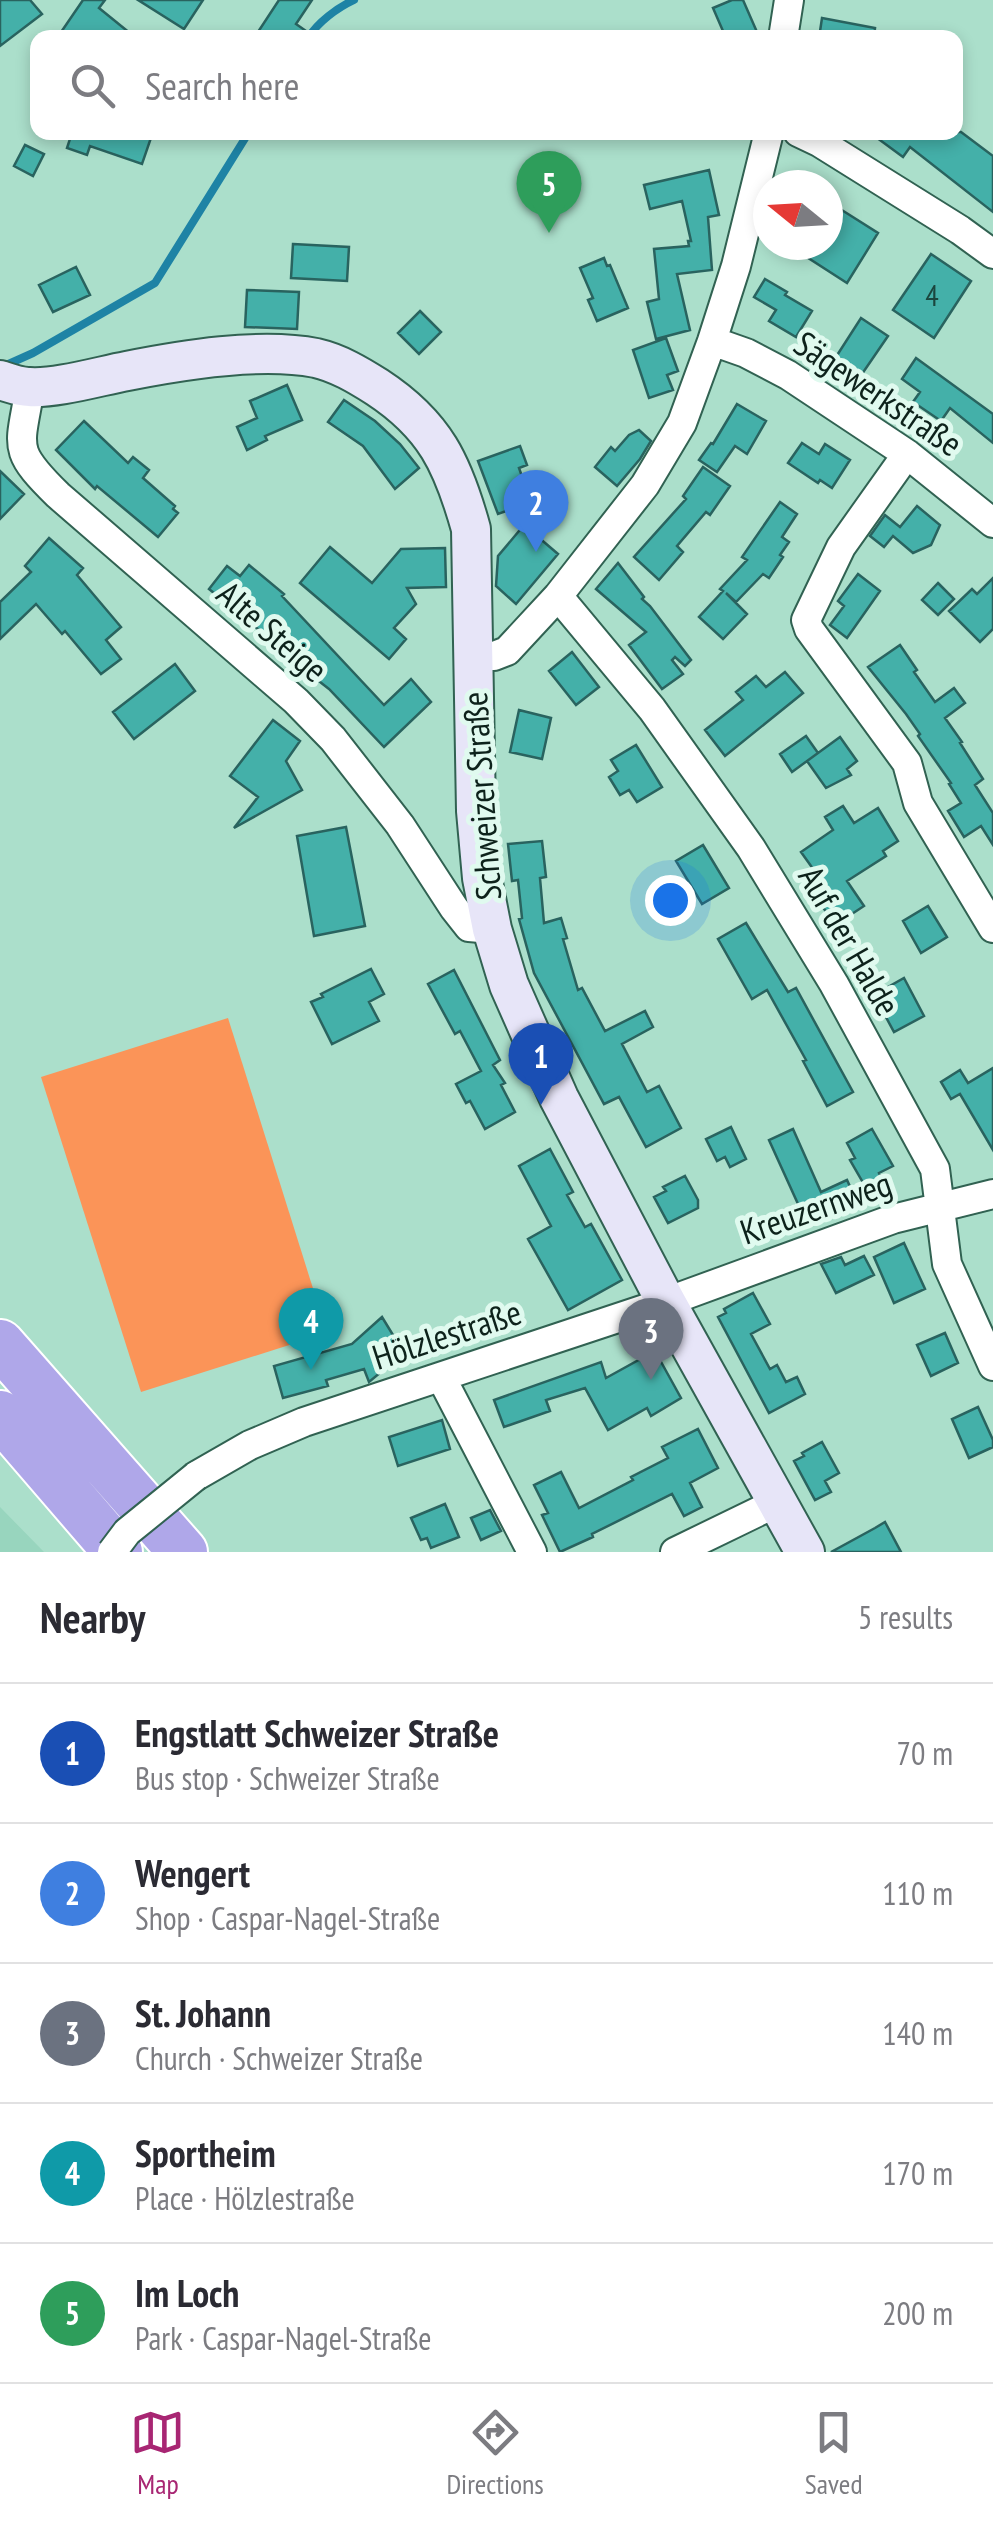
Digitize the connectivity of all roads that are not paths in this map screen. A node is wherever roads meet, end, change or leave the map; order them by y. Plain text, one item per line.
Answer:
1 (789, 0) edge
2 (785, 30) edge
3 (767, 140) edge
4 (814, 140) edge
5 (993, 254) edge
6 (712, 341) junction
7 (11, 383) edge
8 (908, 454) junction
9 (993, 523) edge
10 (558, 596) junction
11 (475, 656) junction
12 (993, 928) edge
13 (492, 929) junction
14 (993, 1194) edge
15 (938, 1207) junction
16 (666, 1302) junction
17 (0, 1344) edge
18 (993, 1366) edge
19 (441, 1377) junction
20 (0, 1416) edge
21 (776, 1503) junction
22 (115, 1552) edge
23 (183, 1552) edge
24 (532, 1552) edge
25 (674, 1552) edge
26 (804, 1552) edge

1 - 2 street
3 - 6 street
4 - 5 street
6 - 8 street, Sägewerkstraße
6 - 10 street
7 - 11 street, Schweizer Straße
7 - 13 street, Alte Steige
8 - 9 street, Sägewerkstraße
8 - 12 street
10 - 11 street
10 - 15 street, Auf der Halde
11 - 13 street, Schweizer Straße
13 - 16 street, Schweizer Straße
14 - 15 street, Kreuzernweg
15 - 16 street, Kreuzernweg
15 - 18 street, Auf der Halde
16 - 19 street, Hölzlestraße
16 - 21 street, Schweizer Straße
17 - 23 highway
19 - 22 street, Hölzlestraße, bridge
19 - 24 street
20 - 22 highway
21 - 25 street
21 - 26 street, Schweizer Straße

